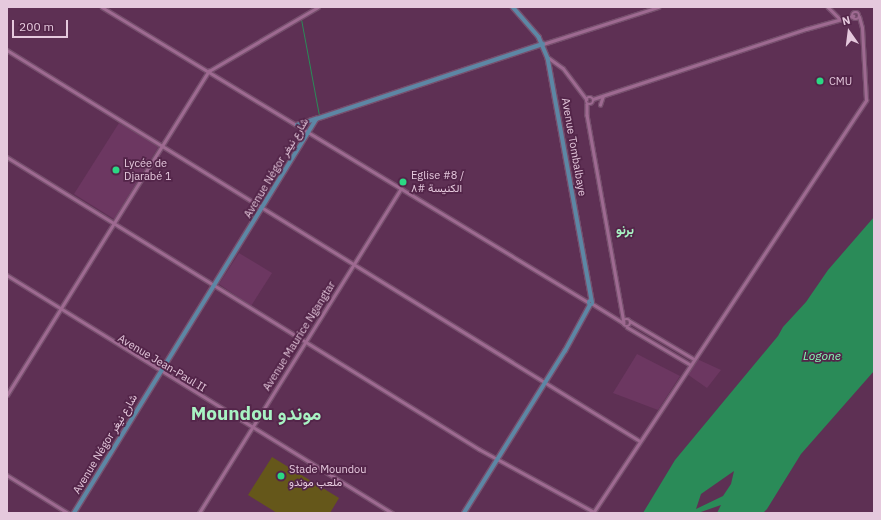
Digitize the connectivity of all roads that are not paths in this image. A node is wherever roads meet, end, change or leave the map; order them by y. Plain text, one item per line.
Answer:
1 (102, 7) edge
2 (318, 7) edge
3 (514, 7) edge
4 (658, 7) edge
5 (828, 7) edge
6 (852, 16) junction
7 (857, 18) junction
8 (840, 19) junction
9 (543, 44) junction
10 (7, 50) edge
11 (548, 58) junction
12 (209, 71) junction
13 (603, 96) junction
14 (586, 99) junction
15 (593, 99) junction
16 (587, 104) junction
17 (600, 106) dead end
18 (316, 119) junction
19 (297, 125) junction
20 (309, 132) junction
21 (163, 145) junction
22 (7, 157) edge
23 (401, 188) junction
24 (263, 208) junction
25 (114, 223) junction
26 (353, 263) junction
27 (7, 275) edge
28 (214, 286) junction
29 (591, 303) junction
30 (61, 309) junction
31 (623, 312) junction
32 (629, 321) junction
33 (624, 322) junction
34 (628, 326) junction
35 (305, 342) junction
36 (694, 359) junction
37 (691, 365) junction
38 (162, 371) junction
39 (546, 381) junction
40 (7, 395) edge
41 (252, 428) junction
42 (640, 441) junction
43 (496, 460) junction
44 (7, 475) edge
45 (593, 512) edge
46 (68, 513) edge
47 (74, 513) edge
48 (199, 513) edge
49 (392, 513) edge
50 (464, 513) edge

1 - 12 street
2 - 12 street
3 - 9 main road, Avenue Tombalbaye
4 - 9 street, Avenue Négor شارع نيغر
5 - 8 street
6 - 7 street
6 - 7 street
6 - 8 street
7 - 36 street
8 - 13 street
9 - 11 main road, Avenue Tombalbaye
9 - 18 main road, Avenue Négor شارع نيغر
10 - 21 street
11 - 14 street
11 - 29 main road, Avenue Tombalbaye
12 - 19 street
12 - 21 street
13 - 15 street
13 - 17 street
14 - 15 street
14 - 16 street
15 - 16 street
16 - 31 street
18 - 19 main road
18 - 20 main road, Avenue Négor شارع نيغر
19 - 20 street
20 - 23 street
20 - 24 main road, Avenue Négor شارع نيغر
21 - 24 street
21 - 25 street
22 - 25 street
23 - 26 street, Avenue Maurice Ngangtar
23 - 29 street
24 - 26 street
24 - 28 main road, Avenue Négor شارع نيغر
25 - 28 street
25 - 30 street
26 - 35 street, Avenue Maurice Ngangtar
26 - 39 street
27 - 30 street, Avenue Jean-Paul II
28 - 35 street
28 - 38 main road, Avenue Négor شارع نيغر
29 - 33 street
29 - 39 main road
30 - 38 street, Avenue Jean-Paul II
30 - 40 street
31 - 32 street
31 - 33 street
32 - 33 street
32 - 34 street
32 - 36 street
33 - 34 street
34 - 37 street
35 - 41 street, Avenue Maurice Ngangtar
35 - 43 street
36 - 37 street
37 - 42 street
38 - 41 street, Avenue Jean-Paul II
38 - 47 main road, Avenue Négor شارع نيغر
39 - 42 street
39 - 43 main road
41 - 48 street, Avenue Maurice Ngangtar
41 - 49 street, Avenue Jean-Paul II
42 - 45 street
43 - 45 street
43 - 50 main road
44 - 46 street

